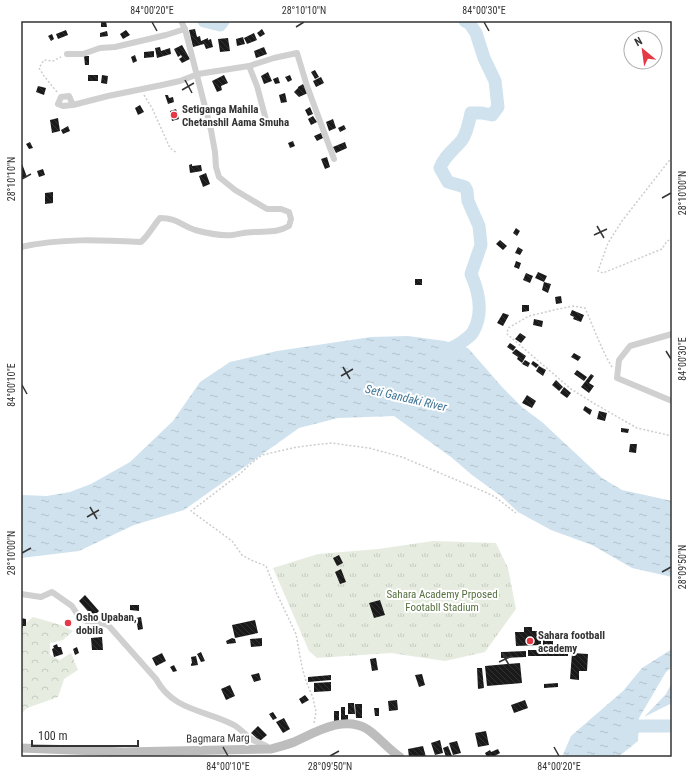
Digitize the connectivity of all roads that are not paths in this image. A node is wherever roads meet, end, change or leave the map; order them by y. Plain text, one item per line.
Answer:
1 (181, 21) edge
2 (185, 29) junction
3 (67, 54) road end
4 (249, 66) junction
5 (198, 74) junction
6 (74, 105) junction
7 (266, 120) dead end
8 (334, 158) dead end
9 (21, 246) edge
10 (672, 334) edge
11 (672, 400) edge
12 (21, 594) edge
13 (21, 748) edge
14 (271, 749) junction
15 (400, 757) edge

1 - 2 street
2 - 3 street
2 - 5 street
4 - 5 street
4 - 7 street
4 - 8 street
5 - 6 street
5 - 9 street
6 - 6 street
10 - 11 street
12 - 14 street
13 - 14 main road, Bagmara Marg
14 - 15 main road, Bagmara Marg

